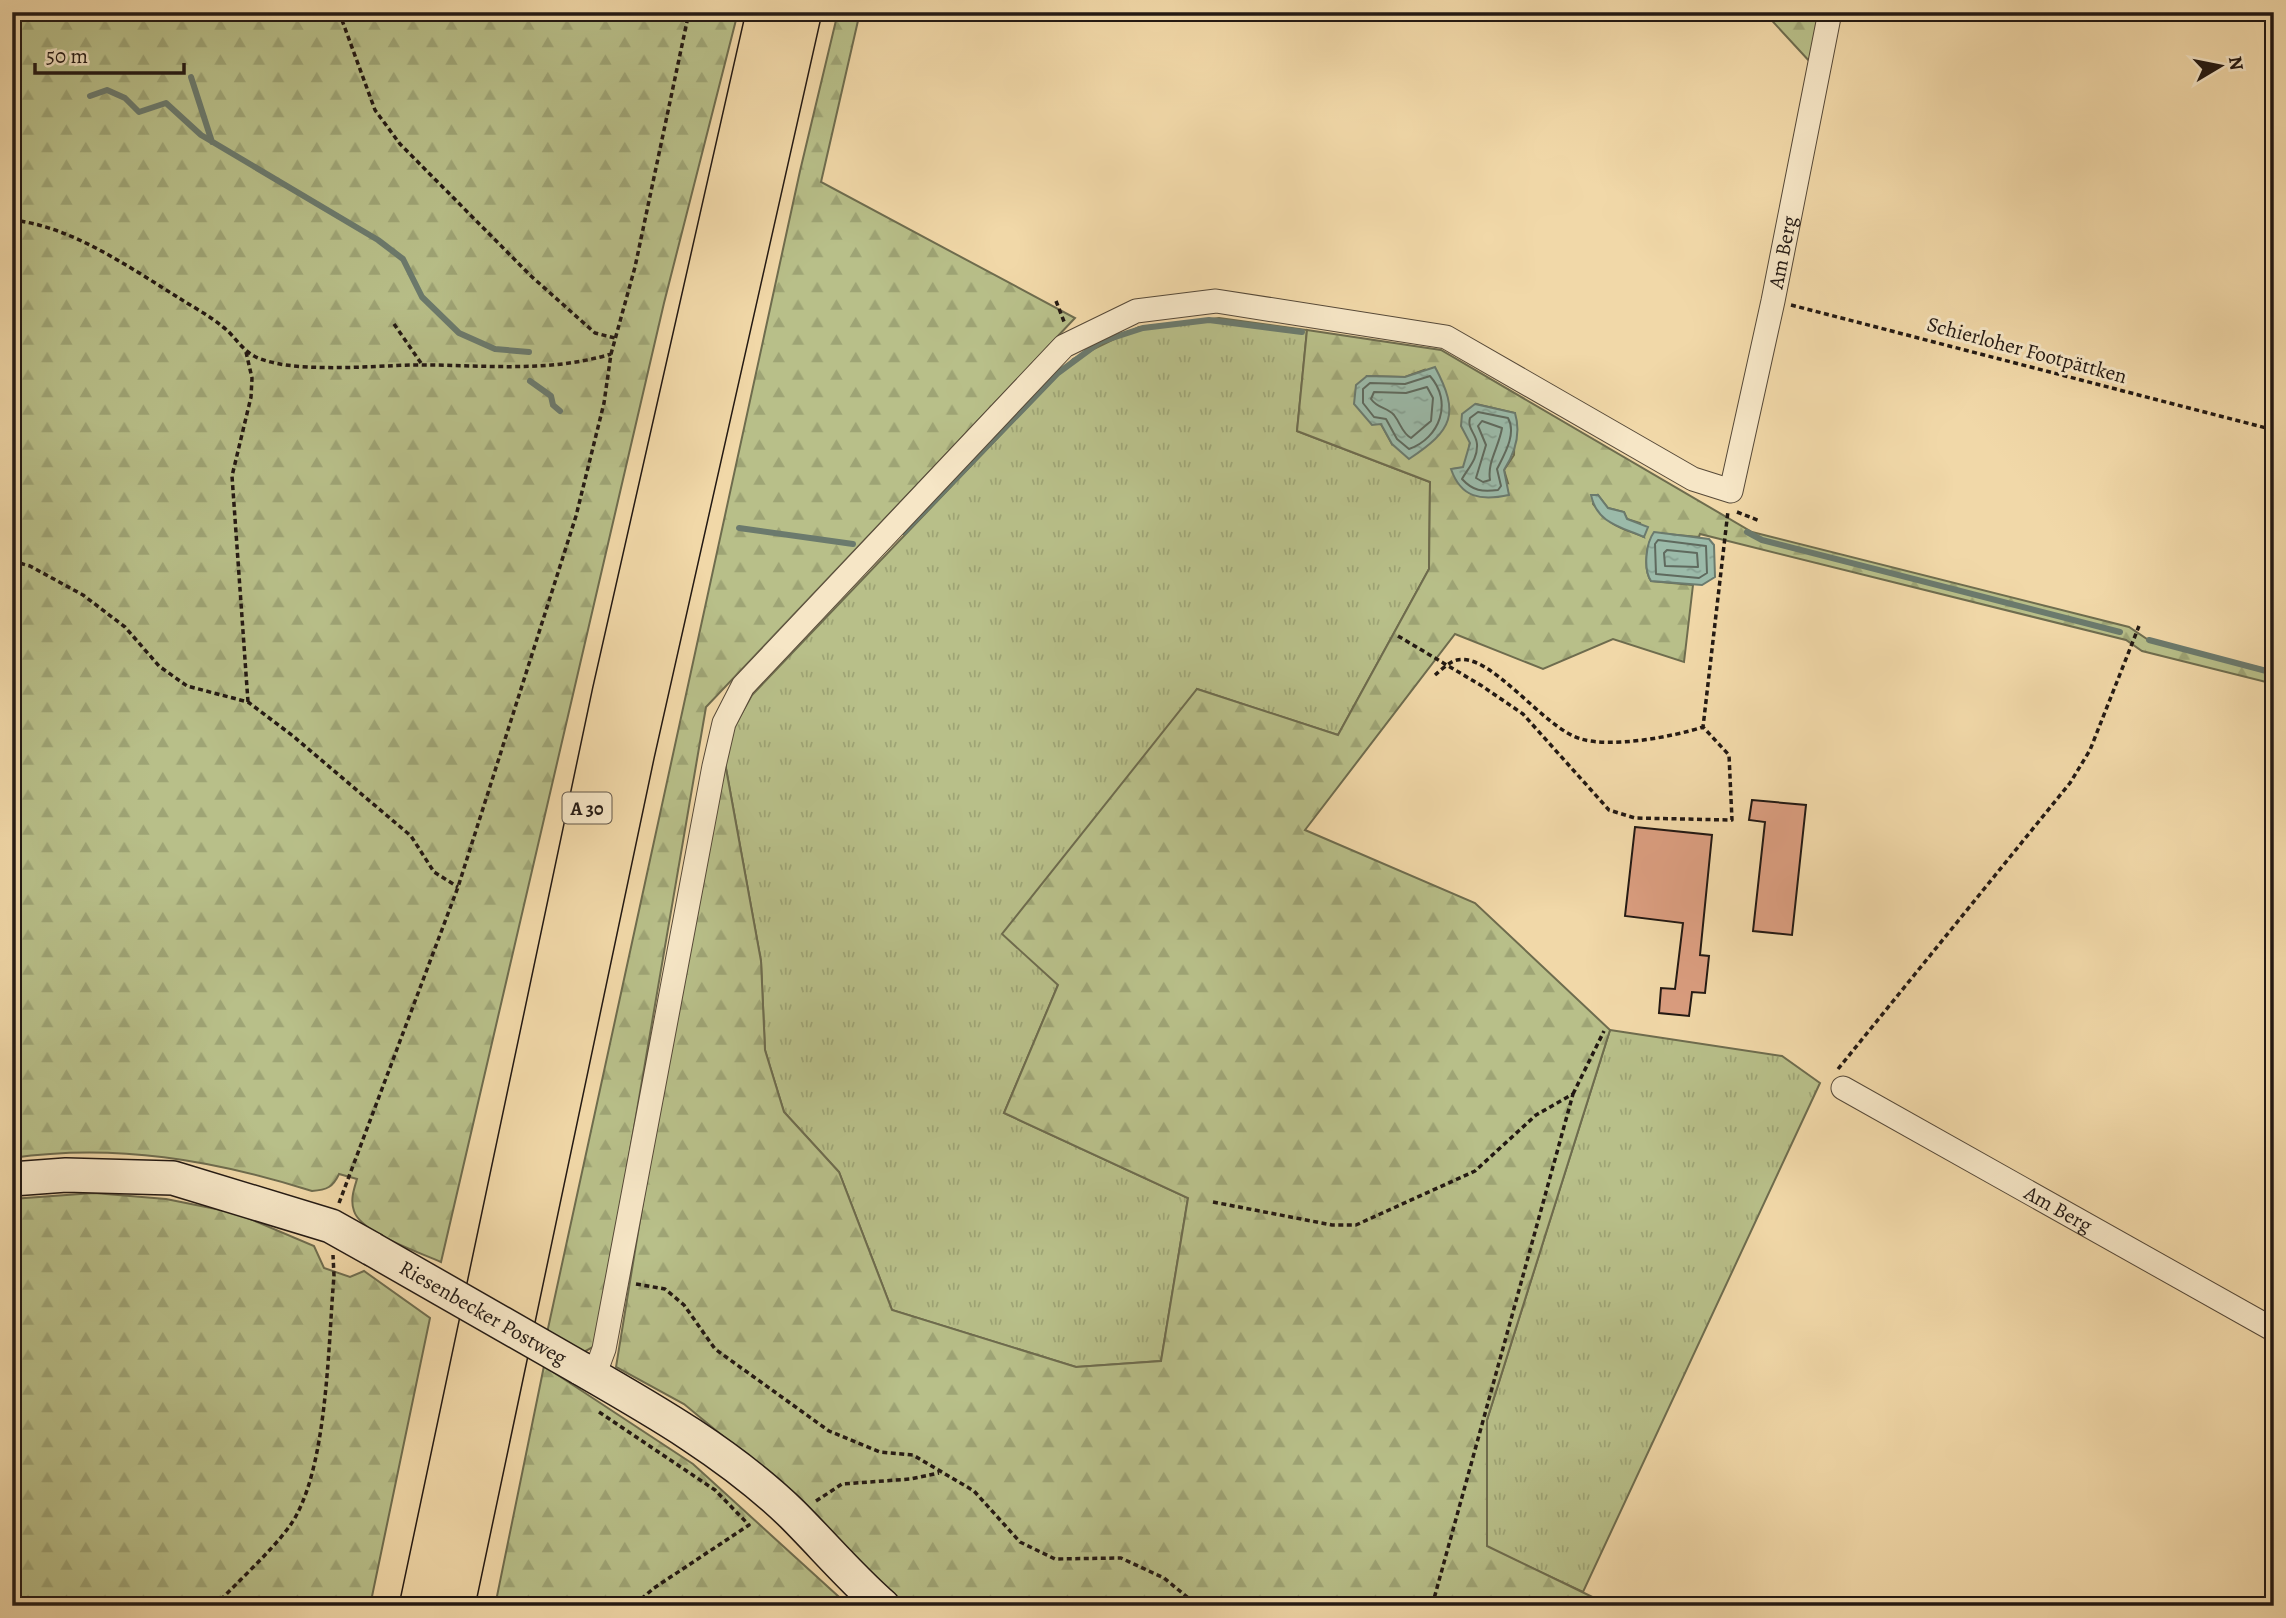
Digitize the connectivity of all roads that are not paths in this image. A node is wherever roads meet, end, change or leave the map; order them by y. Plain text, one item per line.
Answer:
1 (766, 12) edge
2 (802, 12) edge
3 (1830, 12) edge
4 (1840, 1078) road end
5 (12, 1179) edge
6 (2274, 1330) edge
7 (587, 1372) junction
8 (419, 1606) edge
9 (455, 1606) edge
10 (883, 1606) edge

1 - 8 highway, A 30
2 - 9 highway, A 30
3 - 7 street, Am Berg
4 - 6 street, Am Berg
5 - 7 street, Riesenbecker Postweg, bridge
7 - 10 street, Riesenbecker Postweg

